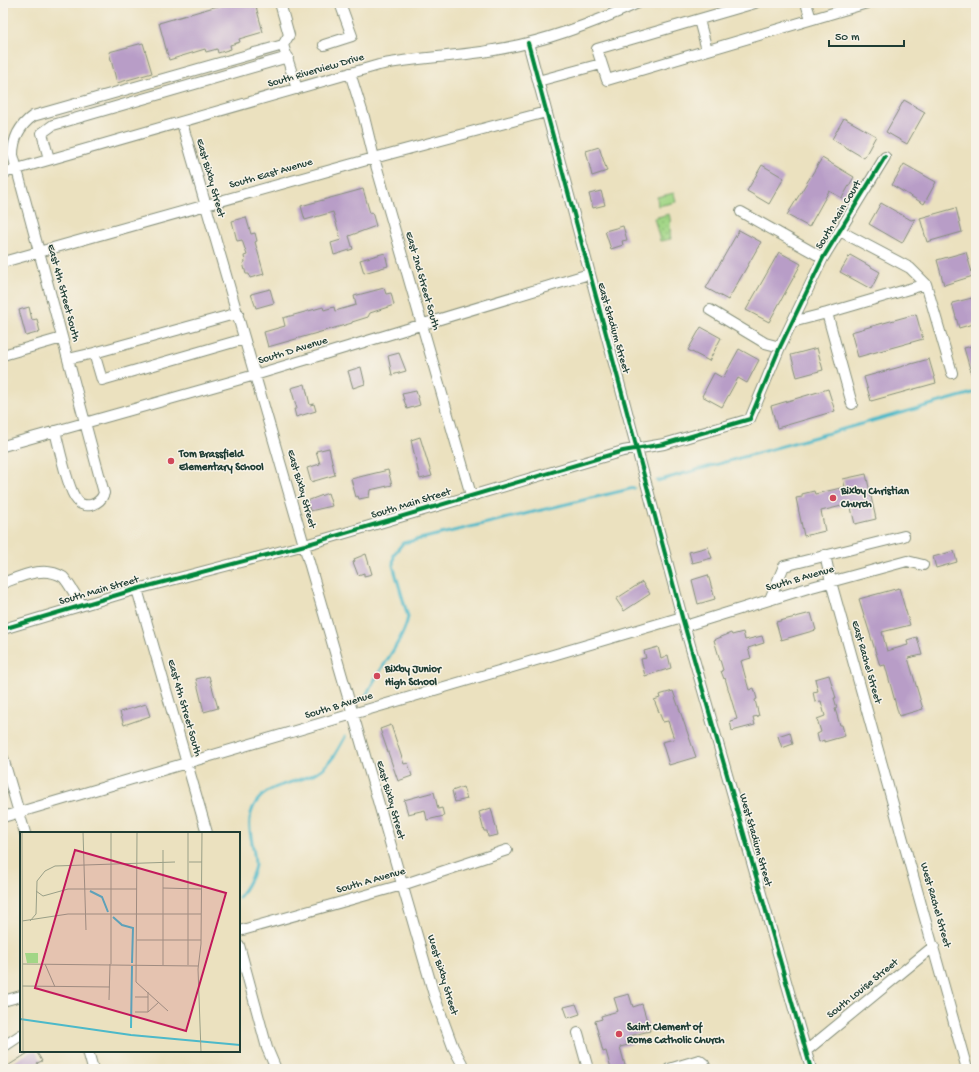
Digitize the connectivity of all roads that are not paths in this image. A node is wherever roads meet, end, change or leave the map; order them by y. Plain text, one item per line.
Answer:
1 (280, 3) edge
2 (340, 3) edge
3 (638, 3) edge
4 (755, 3) edge
5 (806, 3) edge
6 (867, 3) edge
7 (699, 20) junction
8 (811, 20) junction
9 (528, 43) junction
10 (283, 45) junction
11 (324, 45) dead end
12 (707, 50) junction
13 (288, 57) junction
14 (601, 64) junction
15 (350, 73) junction
16 (538, 81) junction
17 (298, 89) junction
18 (546, 112) junction
19 (182, 123) junction
20 (885, 157) dead end
21 (374, 158) junction
22 (49, 160) junction
23 (17, 169) junction
24 (3, 173) edge
25 (206, 205) junction
26 (741, 212) dead end
27 (840, 231) junction
28 (40, 252) junction
29 (824, 258) junction
30 (3, 262) edge
31 (589, 274) junction
32 (926, 284) junction
33 (710, 310) dead end
34 (238, 313) junction
35 (827, 313) junction
36 (792, 322) junction
37 (422, 324) junction
38 (62, 338) junction
39 (244, 339) junction
40 (780, 347) junction
41 (94, 353) junction
42 (3, 355) edge
43 (68, 360) junction
44 (952, 373) dead end
45 (255, 375) junction
46 (852, 404) dead end
47 (85, 422) junction
48 (55, 431) junction
49 (3, 446) edge
50 (638, 449) junction
51 (472, 495) junction
52 (904, 536) dead end
53 (305, 545) junction
54 (825, 556) junction
55 (924, 565) dead end
56 (3, 582) edge
57 (831, 582) junction
58 (137, 589) junction
59 (770, 600) junction
60 (82, 606) junction
61 (683, 622) junction
62 (3, 629) edge
63 (353, 715) junction
64 (878, 748) joint
65 (3, 758) edge
66 (187, 764) junction
67 (19, 812) junction
68 (3, 817) edge
69 (25, 832) edge
70 (207, 832) edge
71 (508, 850) dead end
72 (402, 885) junction
73 (240, 931) edge
74 (934, 946) junction
75 (240, 949) edge
76 (20, 996) edge
77 (3, 1000) edge
78 (578, 1033) dead end
79 (20, 1037) edge
80 (3, 1047) edge
81 (806, 1051) junction
82 (88, 1052) edge
83 (93, 1069) edge
84 (276, 1069) edge
85 (465, 1069) edge
86 (588, 1069) edge
87 (669, 1069) edge
88 (706, 1069) edge
89 (811, 1069) edge
90 (967, 1069) edge

1 - 10 street
2 - 11 street
3 - 9 street, South Riverview Drive
4 - 7 street
5 - 8 street
6 - 8 street
7 - 12 street
7 - 14 street
8 - 12 street
9 - 15 street, South Riverview Drive
9 - 16 street, East Stadium Street
10 - 13 street
10 - 23 street, East 4th Street South
12 - 14 street
13 - 17 street
13 - 22 street
14 - 16 street
15 - 17 street, South Riverview Drive
15 - 21 street, East 2nd Street South
16 - 18 street, East Stadium Street
17 - 19 street, South Riverview Drive
18 - 21 street, South East Avenue
18 - 31 street, East Stadium Street
19 - 22 street, South Riverview Drive
19 - 25 street, East Bixby Street
20 - 27 street, South Main Court
21 - 25 street, South East Avenue
21 - 37 street, East 2nd Street South
22 - 23 street, South Riverview Drive
23 - 24 street, South Riverview Drive
23 - 28 street, East 4th Street South
25 - 28 street, South East Avenue
25 - 34 street, East Bixby Street
26 - 29 street
27 - 29 street, South Main Court
27 - 32 street
28 - 30 street, South East Avenue
28 - 38 street, East 4th Street South
29 - 36 street, South Main Court
31 - 37 street, South D Avenue
31 - 50 street, East Stadium Street
32 - 35 street
32 - 44 street
33 - 40 street
34 - 39 street, East Bixby Street
34 - 41 street
35 - 36 street
35 - 46 street
36 - 40 street, South Main Court
37 - 45 street, South D Avenue
37 - 51 street, East 2nd Street South
38 - 42 street
38 - 43 street, East 4th Street South
39 - 41 street
39 - 45 street, East Bixby Street
40 - 50 street, South Main Street
41 - 43 street
43 - 47 street, East 4th Street South
45 - 47 street, South D Avenue
45 - 53 street, East Bixby Street
47 - 48 street, South D Avenue
47 - 48 street, East 4th Street South
48 - 49 street, South D Avenue
50 - 51 street, South Main Street
50 - 61 street, East Stadium Street
51 - 53 street, South Main Street
52 - 54 street
53 - 58 street, South Main Street
53 - 63 street, East Bixby Street
54 - 57 street, East Rachel Street
54 - 59 street
55 - 57 street, South B Avenue
56 - 60 street
57 - 59 street, South B Avenue
57 - 64 street, East Rachel Street
58 - 60 street, South Main Street
58 - 66 street, East 4th Street South
59 - 61 street, South B Avenue
60 - 62 street, South Main Street
61 - 63 street, South B Avenue
61 - 81 street, West Stadium Street
63 - 66 street, South B Avenue
63 - 72 street, East Bixby Street
64 - 74 street, West Rachel Street
65 - 67 street
66 - 67 street, South B Avenue
66 - 70 street, East 4th Street South
67 - 68 street, South B Avenue
67 - 69 street
71 - 72 street, South A Avenue
72 - 73 street, South A Avenue
72 - 85 street, West Bixby Street
74 - 81 street, South Louise Street
74 - 90 street, West Rachel Street
75 - 84 street
76 - 77 street
78 - 86 street
79 - 80 street
81 - 89 street, West Stadium Street
82 - 83 street
87 - 88 street

